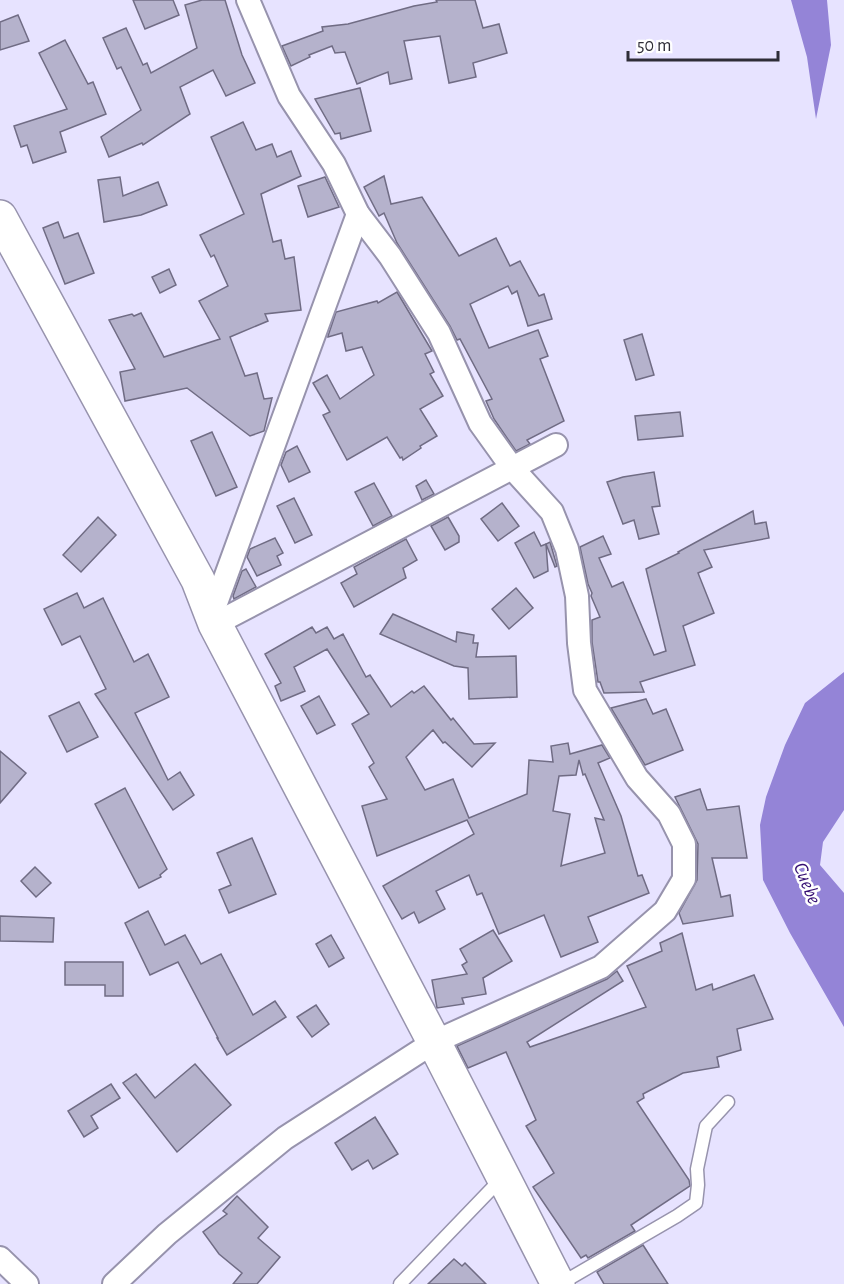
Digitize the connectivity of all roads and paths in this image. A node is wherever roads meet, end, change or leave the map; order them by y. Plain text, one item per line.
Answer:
1 (248, 0) edge
2 (358, 214) junction
3 (0, 217) edge
4 (556, 445) dead end
5 (513, 469) junction
6 (213, 619) junction
7 (434, 1042) junction
8 (728, 1102) dead end
9 (503, 1178) junction
10 (0, 1258) edge
11 (27, 1284) edge
12 (114, 1284) edge
13 (400, 1284) edge
14 (559, 1284) edge

1 - 2 street
2 - 5 street
2 - 6 street
3 - 6 main road
4 - 5 street
5 - 6 street
5 - 7 street
6 - 7 main road
7 - 9 main road
7 - 12 street
8 - 14 lane
9 - 13 lane
9 - 14 main road
10 - 11 street

